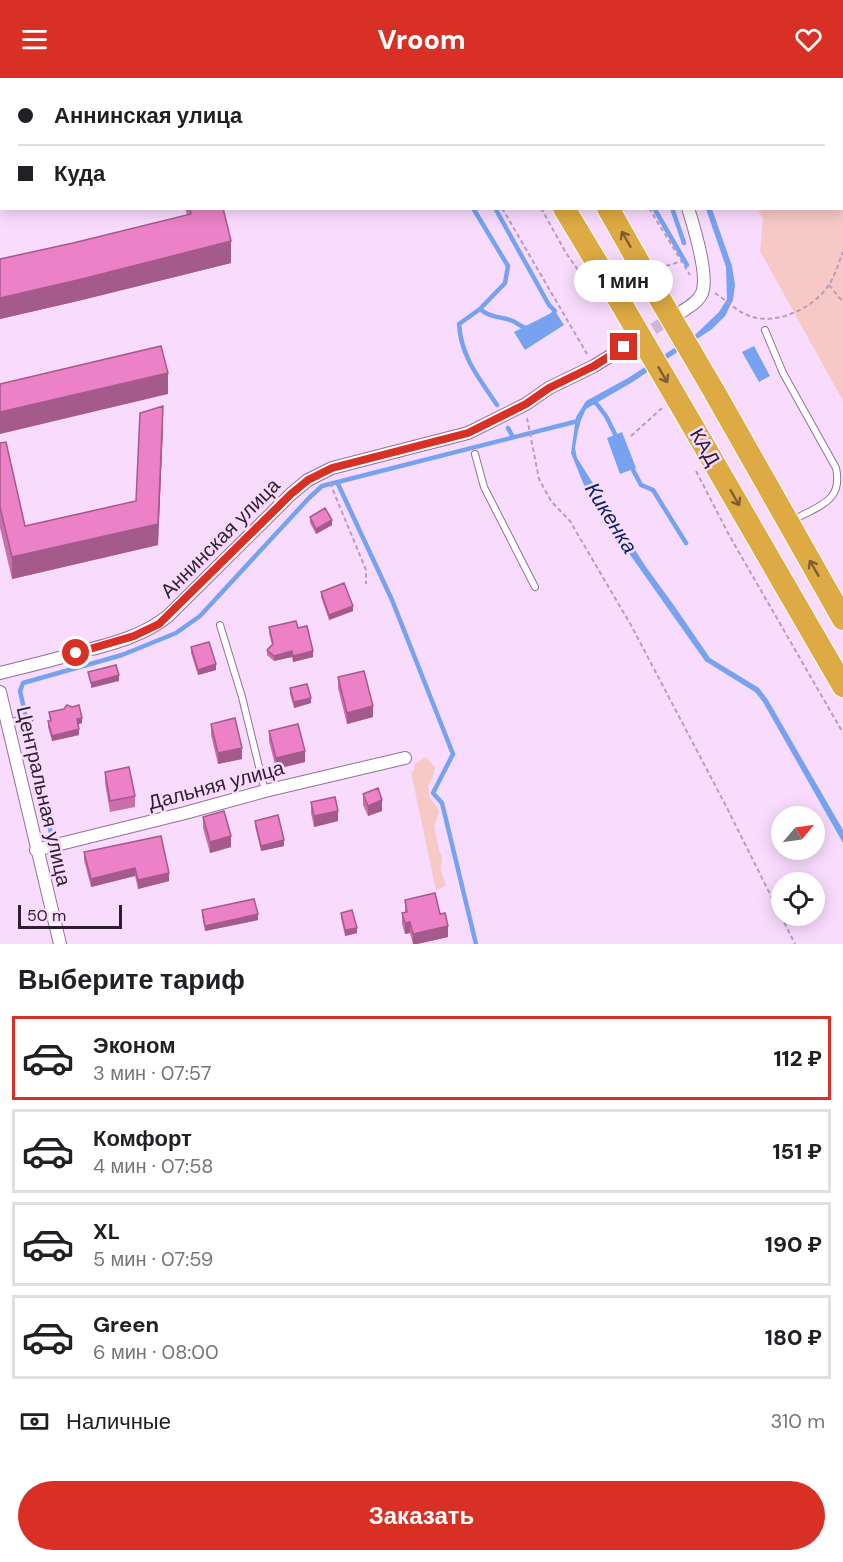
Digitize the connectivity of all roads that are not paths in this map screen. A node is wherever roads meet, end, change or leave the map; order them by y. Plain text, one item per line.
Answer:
1 (565, 210) edge
2 (609, 210) edge
3 (689, 210) edge
4 (681, 312) tunnel mouth
5 (765, 330) dead end
6 (624, 347) dead end
7 (475, 454) dead end
8 (797, 518) dead end
9 (535, 587) dead end
10 (843, 619) edge
11 (220, 625) dead end
12 (0, 673) edge
13 (843, 686) edge
14 (0, 692) edge
15 (30, 718) dead end
16 (7, 723) junction
17 (405, 758) dead end
18 (265, 791) junction
19 (36, 850) junction
20 (60, 944) edge

1 -> 13 highway, КАД, bridge
10 -> 2 highway, КАД, bridge
3 - 4 street
5 - 8 lane
6 - 12 street, Аннинская улица
7 - 9 lane
11 - 18 lane
14 - 16 street, Центральная улица
15 - 16 lane
16 - 19 street, Центральная улица
17 - 18 street, Дальняя улица
18 - 19 street, Дальняя улица
19 - 20 street, Центральная улица

